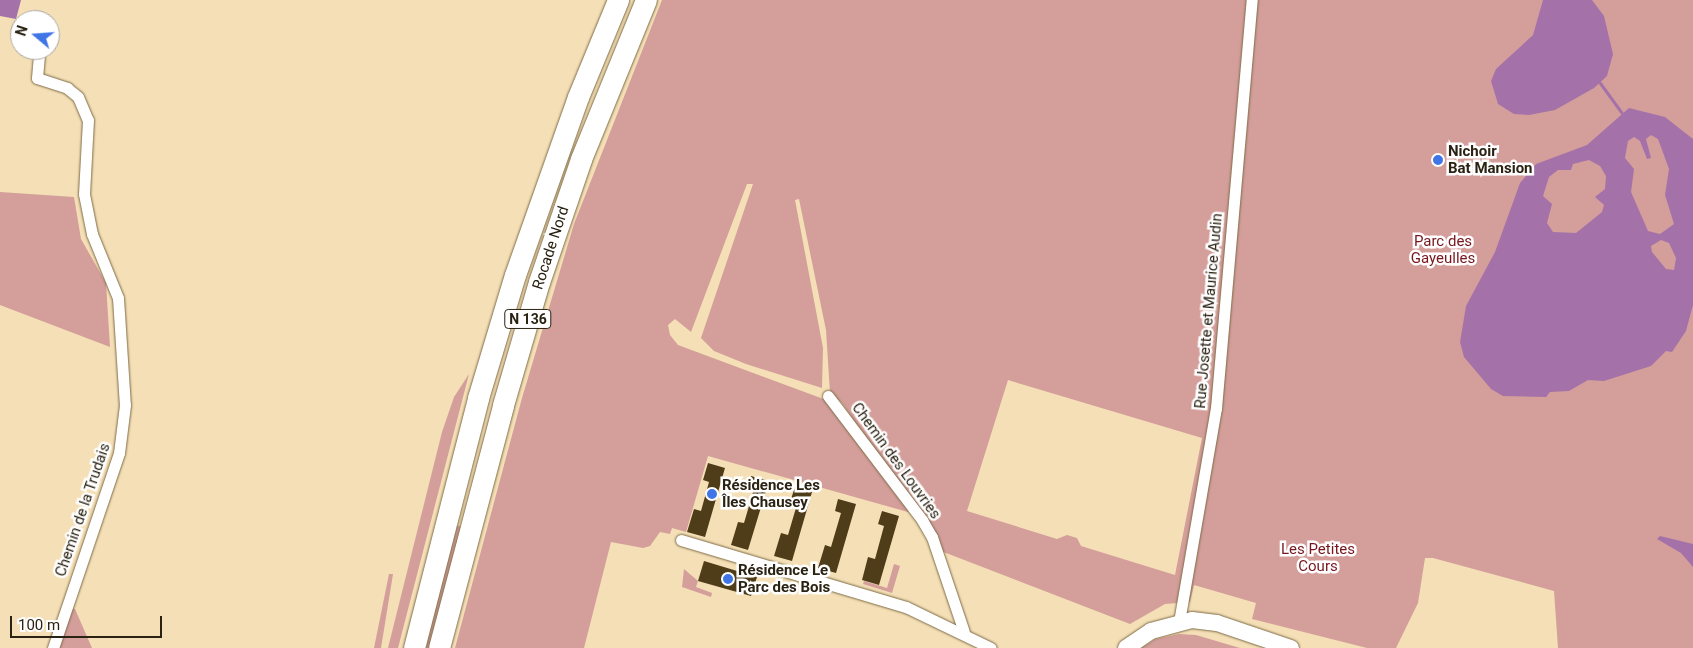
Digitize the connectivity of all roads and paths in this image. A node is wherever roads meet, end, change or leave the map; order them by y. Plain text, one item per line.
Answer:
1 (618, 0) edge
2 (646, 0) edge
3 (1252, 0) edge
4 (40, 60) edge
5 (828, 396) dead end
6 (681, 540) dead end
7 (1179, 622) junction
8 (964, 632) junction
9 (53, 648) edge
10 (414, 648) edge
11 (439, 648) edge
12 (991, 648) edge
13 (1126, 648) edge
14 (1291, 648) edge

1 - 10 highway, Rocade Nord / N 136
2 - 11 highway, Rocade Nord / N 136
3 - 7 street, Rue Josette et Maurice Audin
4 - 9 street, Chemin de la Trudais
5 - 8 street, Chemin des Louvries
6 - 8 street
7 - 13 street
7 - 14 street
8 - 12 street

